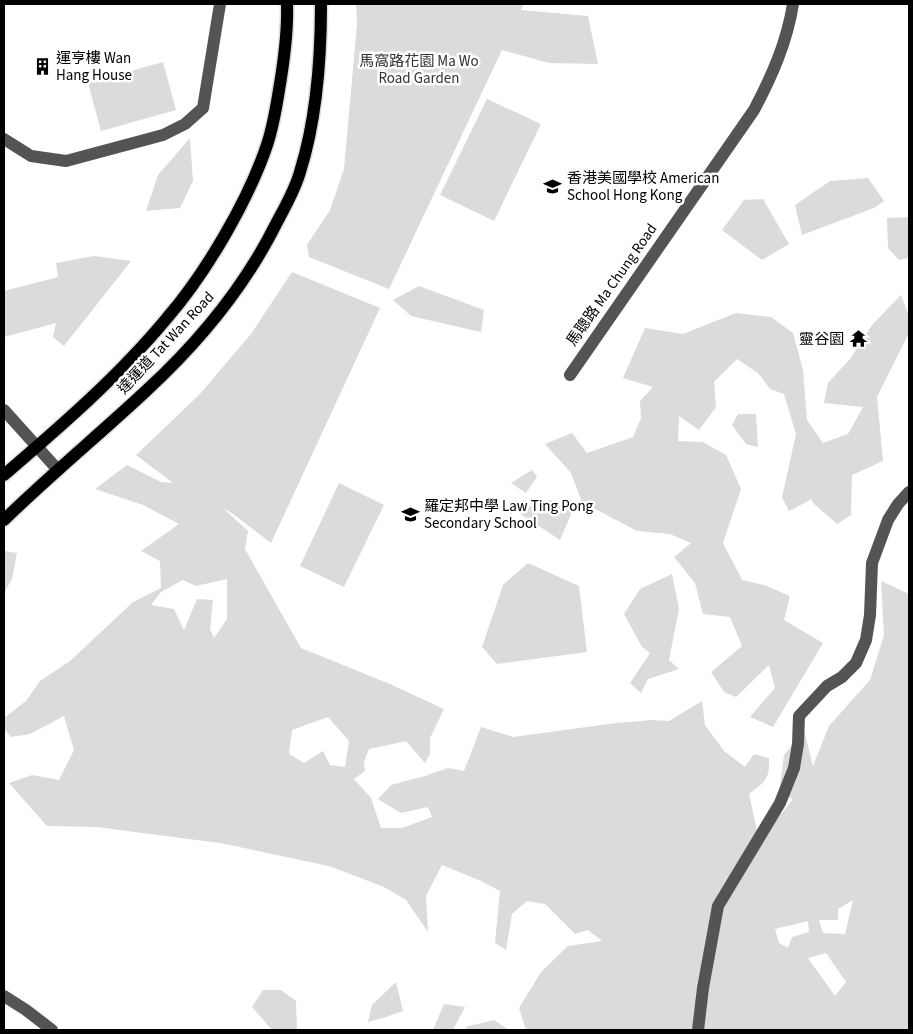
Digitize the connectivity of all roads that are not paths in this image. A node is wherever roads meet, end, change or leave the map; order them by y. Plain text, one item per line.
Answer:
1 (220, 4) edge
2 (287, 4) edge
3 (321, 4) edge
4 (793, 4) edge
5 (4, 139) edge
6 (570, 375) dead end
7 (4, 410) edge
8 (37, 447) junction
9 (58, 470) junction
10 (4, 475) edge
11 (909, 492) edge
12 (4, 520) edge
13 (4, 996) edge
14 (52, 1030) edge
15 (698, 1030) edge

1 - 5 street
2 - 8 main road, 達運道 Tat Wan Road
3 - 9 main road, 達運道 Tat Wan Road
4 - 6 street, 馬聰路 Ma Chung Road
7 - 8 street
8 - 9 street
8 - 10 main road, 達運道 Tat Wan Road
9 - 12 main road, 達運道 Tat Wan Road
11 - 15 street
13 - 14 street

